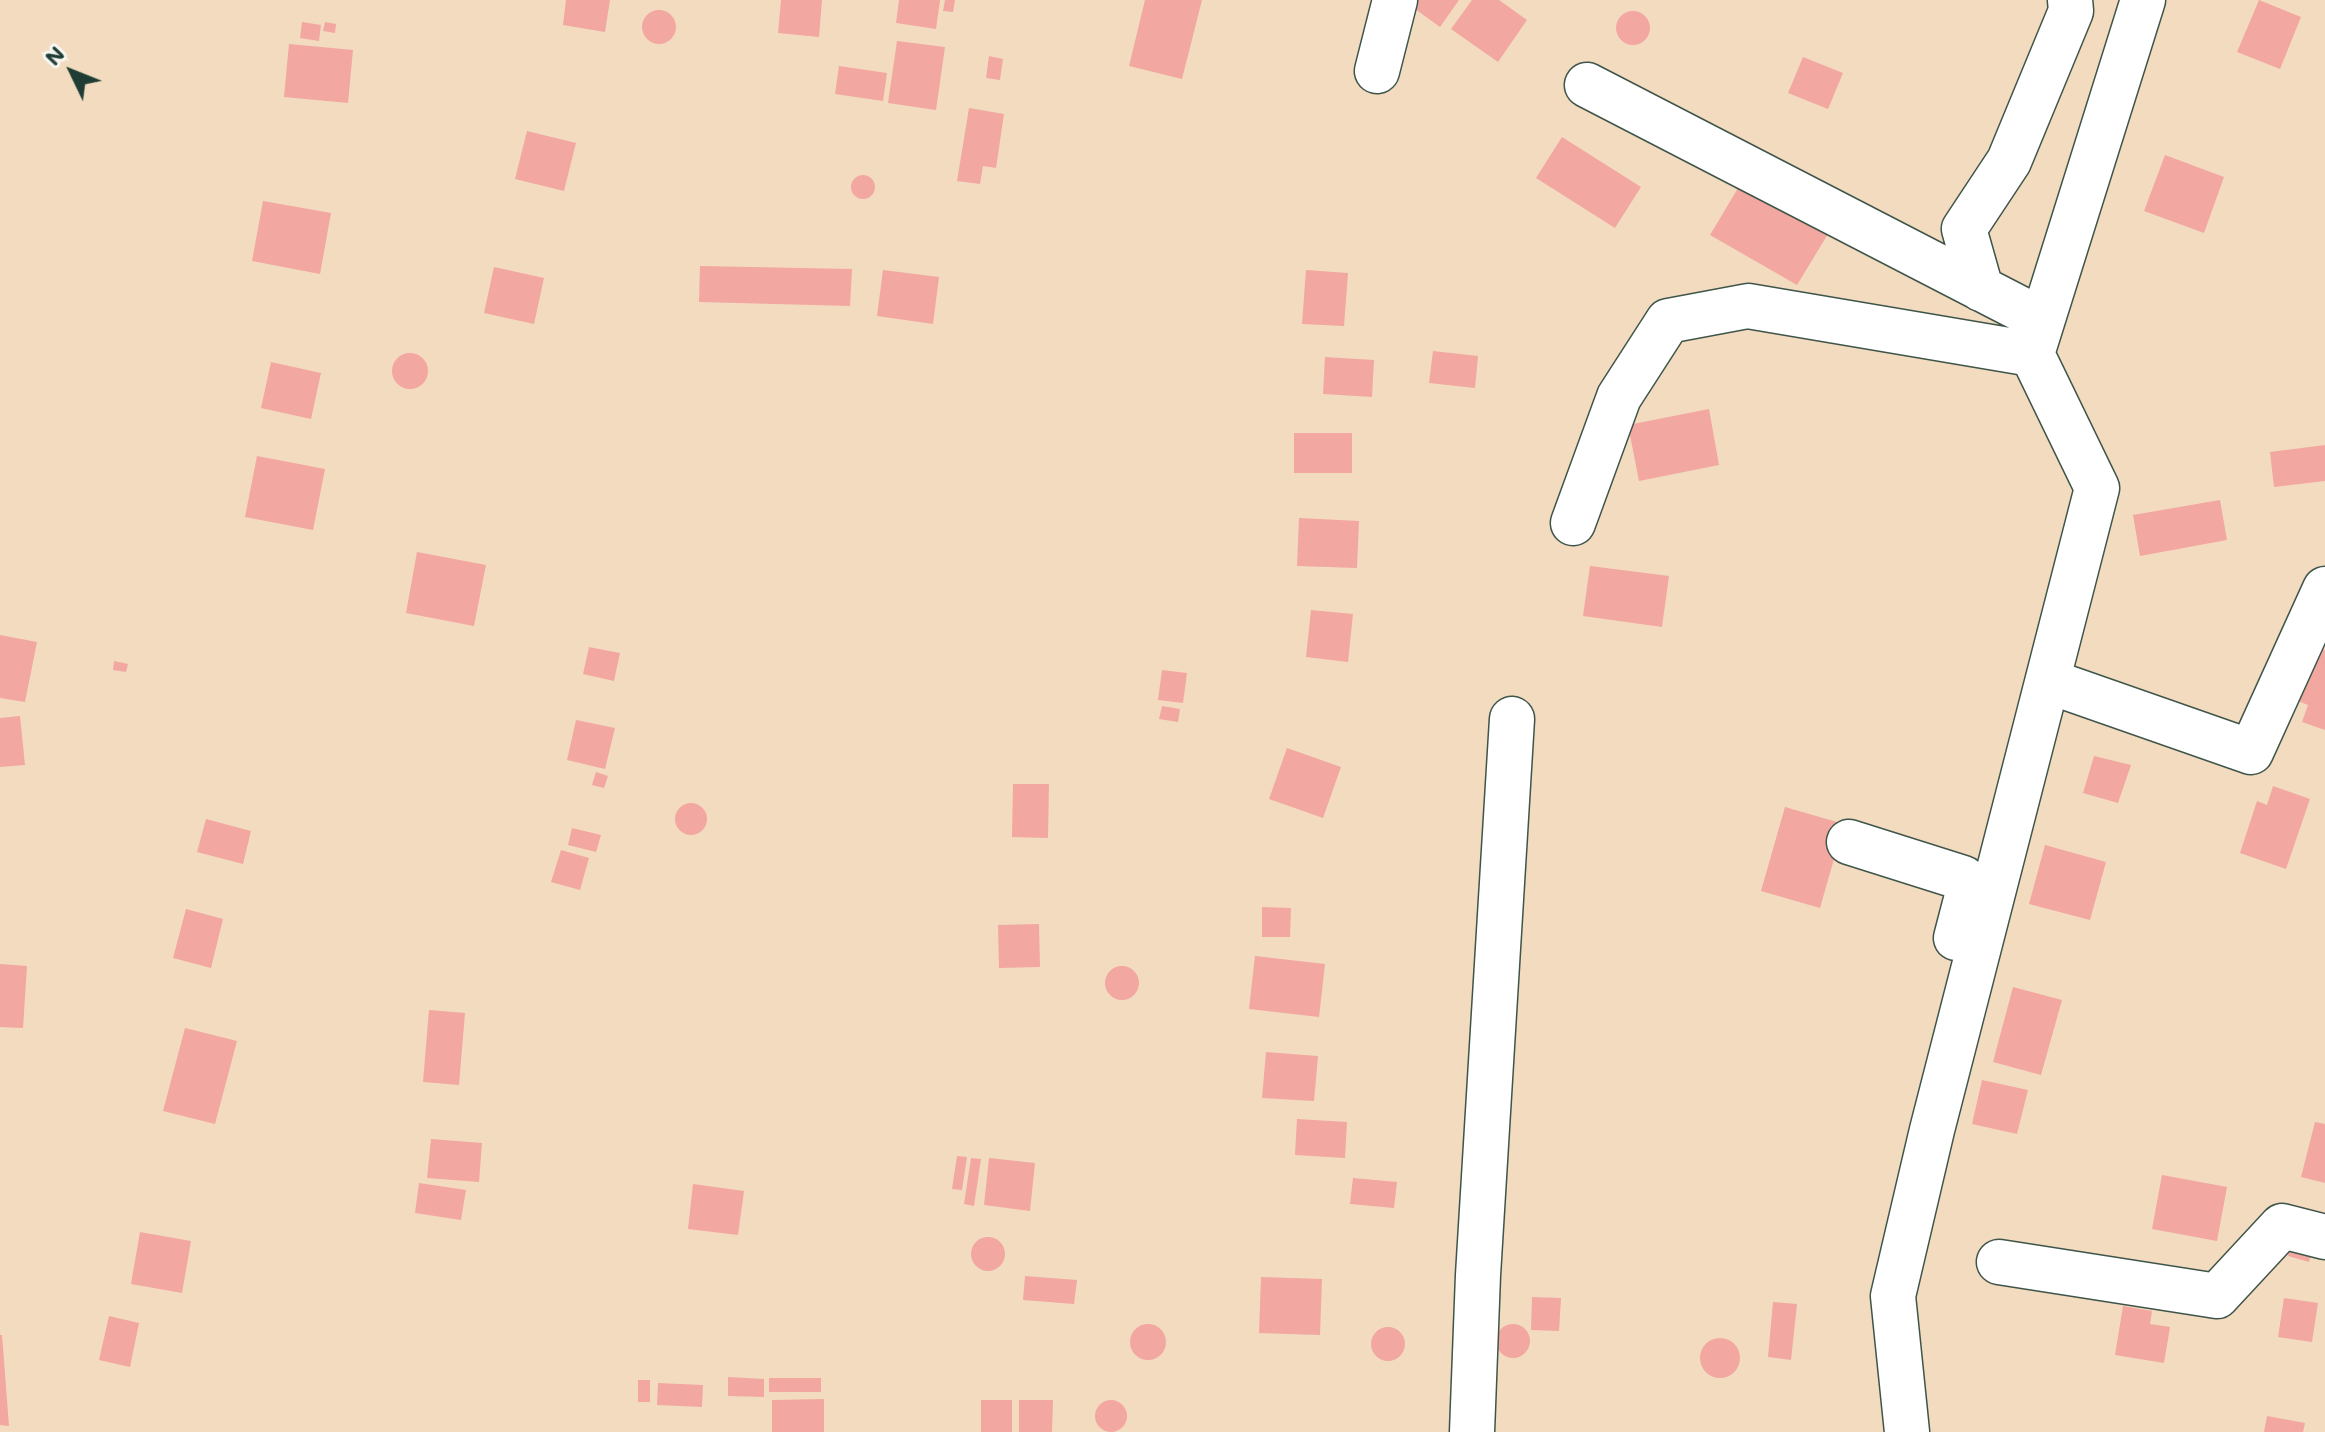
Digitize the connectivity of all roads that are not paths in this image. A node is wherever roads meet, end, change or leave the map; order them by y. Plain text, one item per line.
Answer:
1 (1395, 0) edge
2 (2070, 0) edge
3 (2143, 0) edge
4 (1377, 71) dead end
5 (1587, 85) dead end
6 (1981, 289) junction
7 (2037, 337) junction
8 (1573, 523) dead end
9 (2325, 589) edge
10 (2048, 681) junction
11 (1512, 719) dead end
12 (1849, 842) dead end
13 (2325, 1237) edge
14 (1906, 1240) junction
15 (1999, 1262) dead end
16 (1472, 1432) edge
17 (1907, 1432) edge

1 - 4 street
2 - 6 street
3 - 7 street
5 - 6 street
6 - 7 street
7 - 8 street
7 - 10 street
9 - 10 street
10 - 14 street
11 - 16 street
12 - 14 street
13 - 15 street
14 - 17 street

